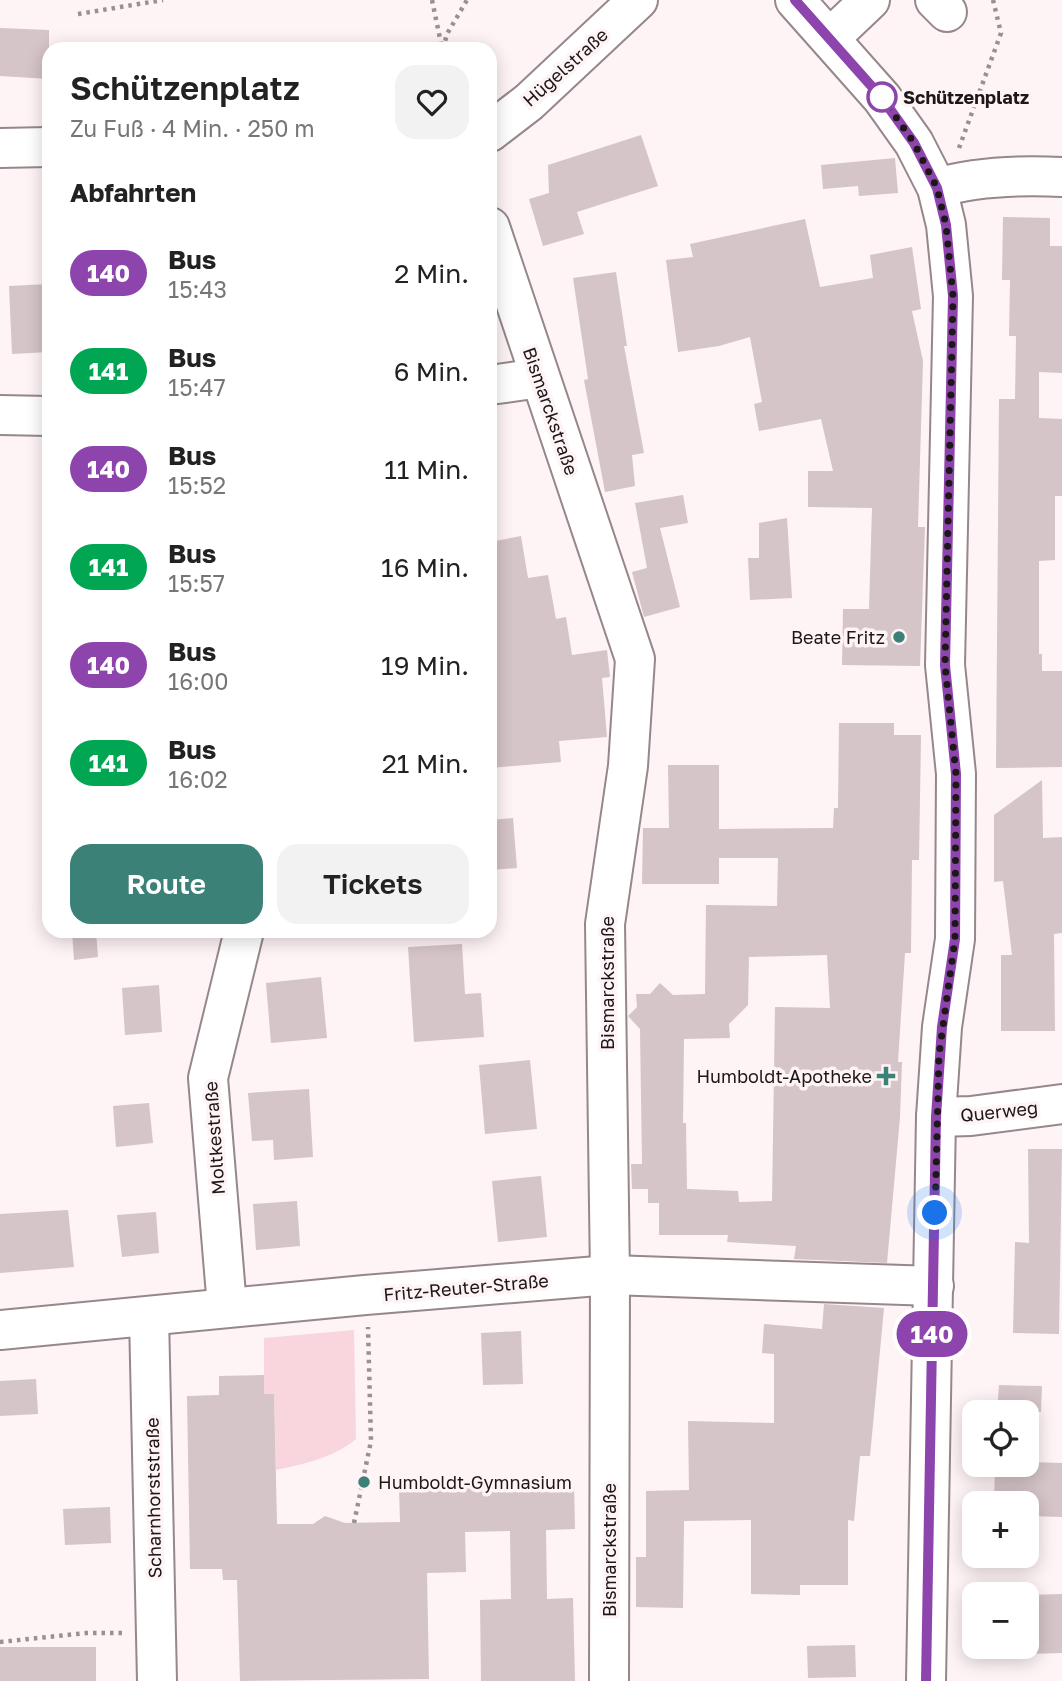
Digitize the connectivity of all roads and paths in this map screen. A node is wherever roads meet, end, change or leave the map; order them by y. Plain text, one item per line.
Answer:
1 (163, 0) edge
2 (432, 0) edge
3 (467, 0) edge
4 (638, 0) edge
5 (795, 0) edge
6 (870, 0) edge
7 (992, 0) edge
8 (78, 13) dead end
9 (830, 38) junction
10 (441, 42) edge
11 (445, 42) edge
12 (497, 127) edge
13 (42, 147) edge
14 (0, 148) edge
15 (958, 152) dead end
16 (1062, 177) edge
17 (937, 188) junction
18 (497, 249) edge
19 (540, 379) junction
20 (497, 384) edge
21 (0, 415) edge
22 (42, 416) edge
23 (242, 938) edge
24 (1062, 1104) edge
25 (936, 1117) junction
26 (610, 1275) junction
27 (934, 1286) junction
28 (227, 1307) junction
29 (149, 1315) junction
30 (0, 1330) edge
31 (369, 1346) dead end
32 (354, 1523) dead end
33 (156, 1633) junction
34 (0, 1642) edge
35 (157, 1681) edge
36 (609, 1681) edge
37 (926, 1681) edge

1 - 8 path
2 - 10 path
3 - 11 path
4 - 12 street, Hügelstraße
5 - 9 street
6 - 9 street
7 - 15 path
9 - 17 street
13 - 14 street
16 - 17 street
17 - 25 street
18 - 19 street, Bismarckstraße
19 - 20 street
19 - 26 street, Bismarckstraße
21 - 22 street
23 - 28 street, Moltkestraße
24 - 25 street, Querweg
25 - 27 street
26 - 27 street, Fritz-Reuter-Straße
26 - 28 street, Fritz-Reuter-Straße
26 - 36 street, Bismarckstraße
27 - 37 street
28 - 29 street, Fritz-Reuter-Straße
29 - 30 street, Fritz-Reuter-Straße
29 - 33 street, Scharnhorststraße
31 - 32 path
33 - 34 path
33 - 35 street, Scharnhorststraße

